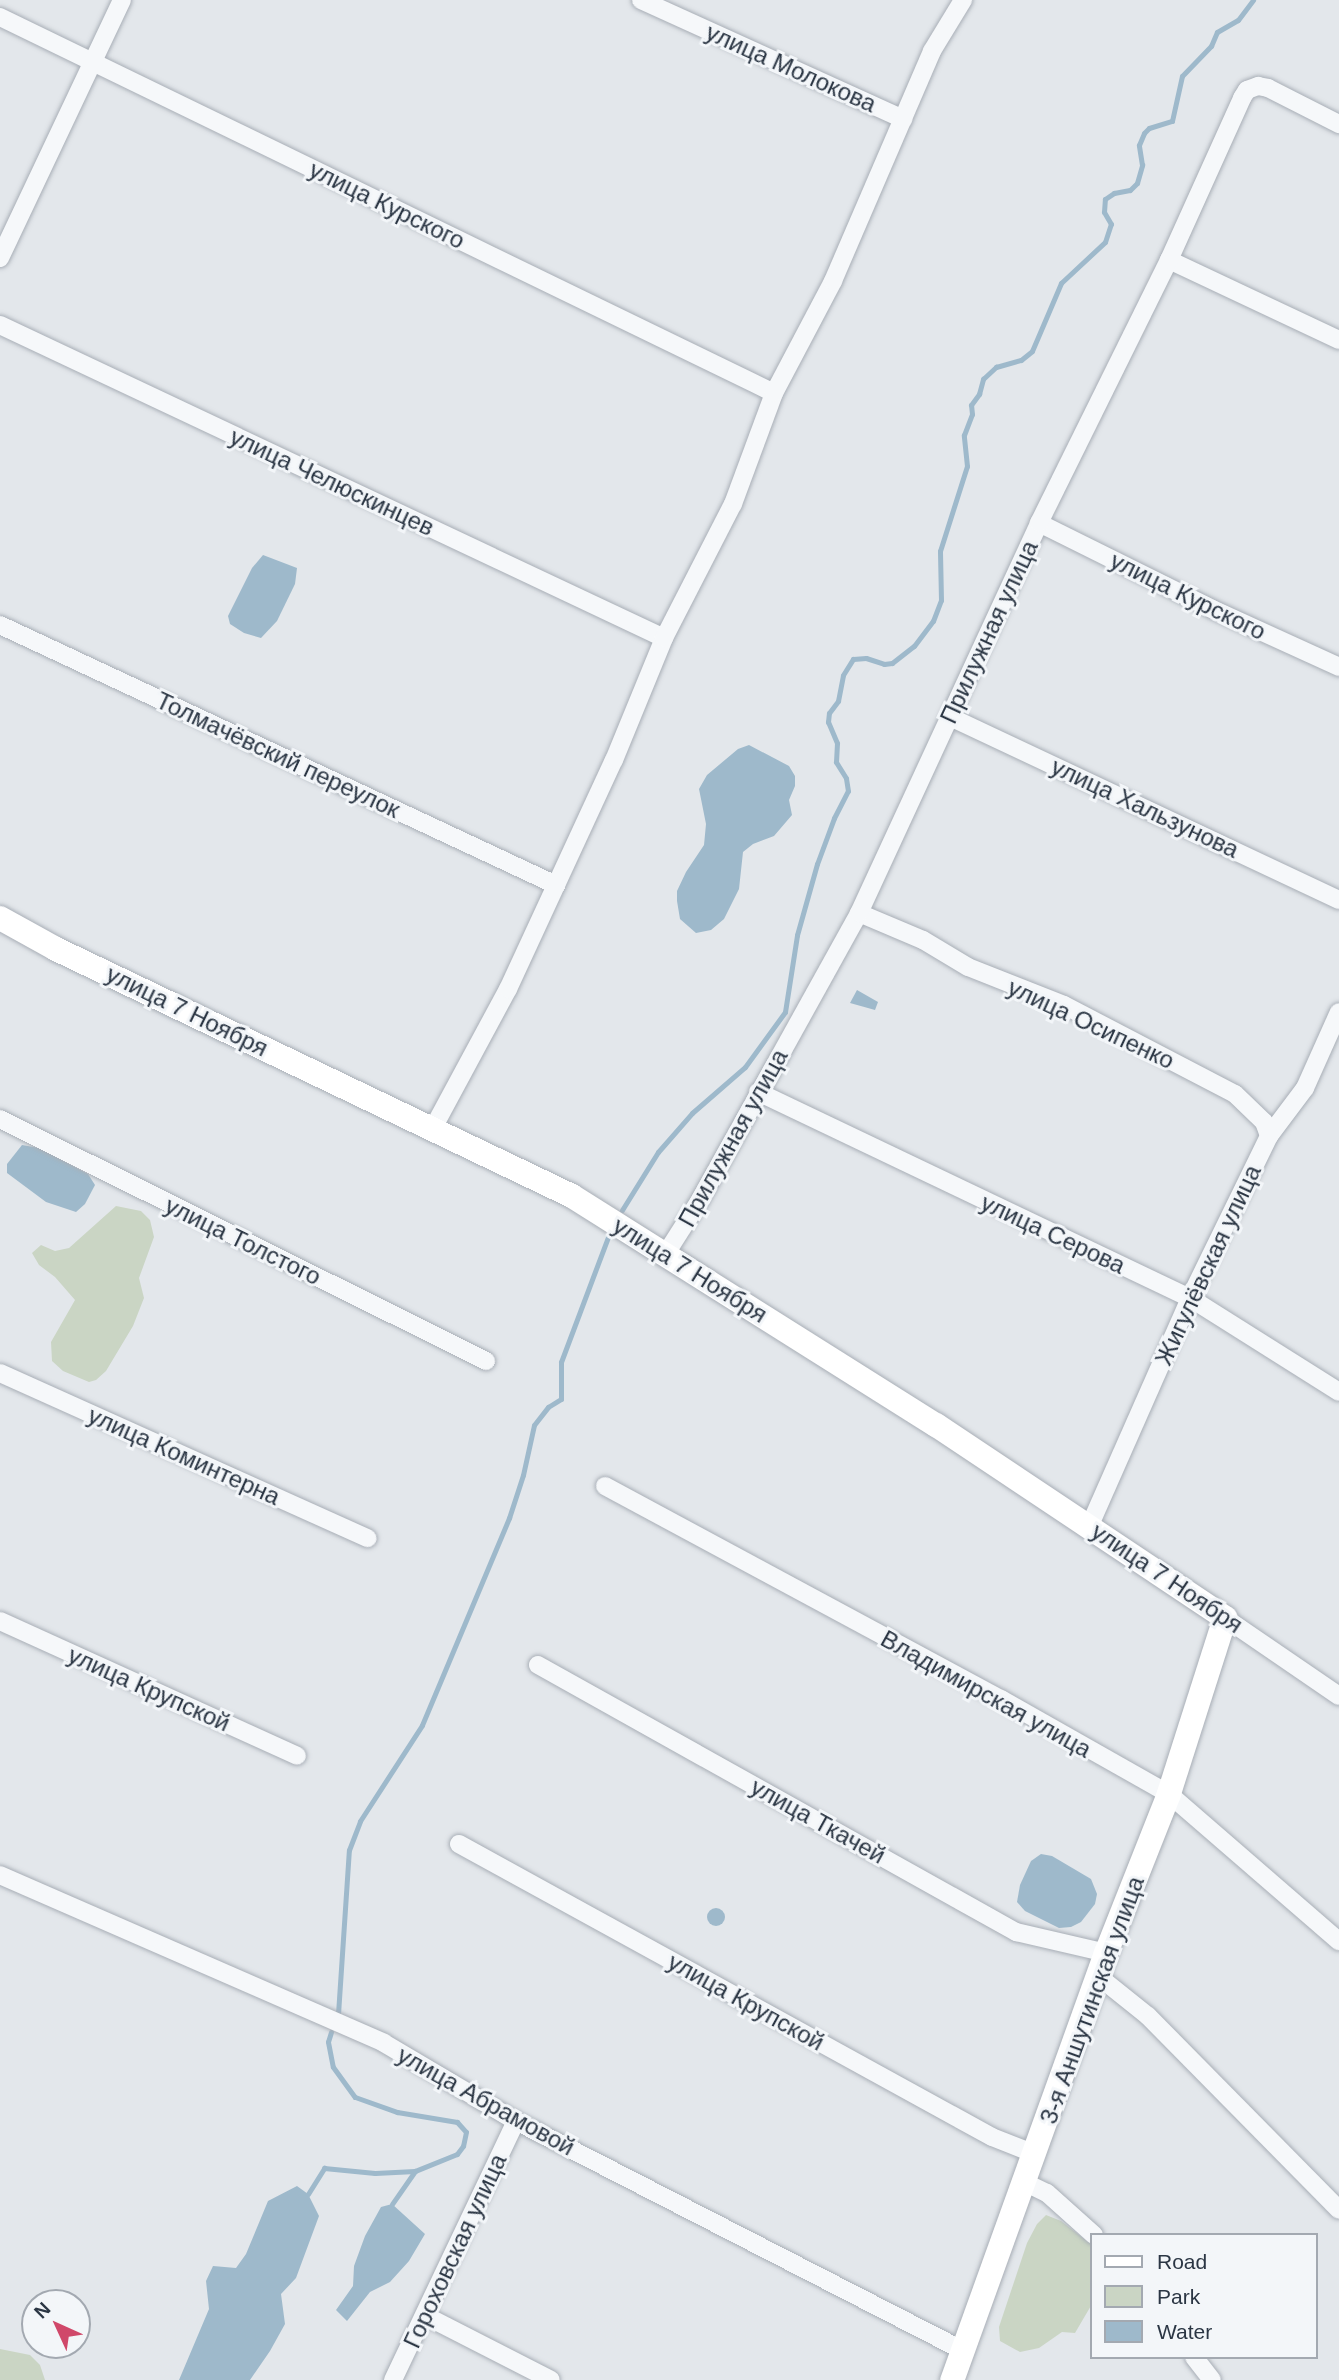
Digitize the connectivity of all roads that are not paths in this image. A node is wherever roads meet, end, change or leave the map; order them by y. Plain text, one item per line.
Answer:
1 (122, 0) edge
2 (963, 0) edge
3 (656, 2) edge
4 (0, 17) edge
5 (93, 63) junction
6 (903, 119) junction
7 (1339, 124) edge
8 (0, 258) edge
9 (1169, 260) junction
10 (0, 325) edge
11 (1339, 340) edge
12 (774, 393) junction
13 (1039, 523) junction
14 (0, 625) edge
15 (664, 638) junction
16 (1339, 667) edge
17 (950, 717) junction
18 (556, 885) junction
19 (1339, 900) edge
20 (859, 913) junction
21 (0, 918) edge
22 (1339, 1012) edge
23 (758, 1092) junction
24 (0, 1119) edge
25 (432, 1130) junction
26 (1269, 1136) junction
27 (666, 1255) junction
28 (1190, 1298) junction
29 (486, 1361) dead end
30 (0, 1373) edge
31 (1339, 1392) edge
32 (605, 1486) dead end
33 (1090, 1525) junction
34 (368, 1538) dead end
35 (1226, 1618) junction
36 (0, 1621) edge
37 (538, 1665) dead end
38 (1339, 1696) edge
39 (297, 1756) dead end
40 (1169, 1794) junction
41 (460, 1844) dead end
42 (0, 1875) edge
43 (1339, 1941) edge
44 (1102, 1964) junction
45 (516, 2122) junction
46 (1035, 2154) junction
47 (1024, 2182) junction
48 (1339, 2210) edge
49 (1092, 2233) edge
50 (426, 2316) junction
51 (1196, 2359) edge
52 (959, 2368) edge
53 (393, 2380) edge
54 (551, 2380) edge
55 (1212, 2380) edge

1 - 5 street
2 - 6 street
3 - 6 street, улица Молокова
4 - 5 street, улица Курского
5 - 8 street
5 - 12 street, улица Курского
6 - 12 street
7 - 9 street, Прилужная улица
9 - 11 street
9 - 13 street, Прилужная улица
10 - 15 street, улица Челюскинцев
12 - 15 street
13 - 16 street, улица Курского
13 - 17 street, Прилужная улица
14 - 18 street, Толмачёвский переулок
15 - 18 street
17 - 19 street, улица Хальзунова
17 - 20 street, Прилужная улица
18 - 25 street
20 - 23 street, Прилужная улица
20 - 26 street, улица Осипенко
21 - 25 street, улица 7 Ноября
22 - 26 street, Жигулёвская улица
23 - 27 street, Прилужная улица
23 - 28 street, улица Серова
24 - 29 street, улица Толстого
25 - 27 street, улица 7 Ноября
26 - 28 street, Жигулёвская улица
27 - 33 street, улица 7 Ноября
28 - 31 street, улица Серова
28 - 33 street, Жигулёвская улица
30 - 34 street, улица Коминтерна
32 - 40 street, Владимирская улица
33 - 35 street, улица 7 Ноября
35 - 38 street, улица 7 Ноября
35 - 40 street, 3-я Аншутинская улица
36 - 39 street, улица Крупской
37 - 44 street, улица Ткачей
40 - 43 street, Владимирская улица
40 - 44 street, 3-я Аншутинская улица
41 - 46 street, улица Крупской
42 - 45 street, улица Абрамовой
44 - 46 street, 3-я Аншутинская улица
44 - 48 street, улица Ткачей
45 - 50 street, Гороховская улица
45 - 52 street, улица Абрамовой
46 - 47 street, 3-я Аншутинская улица
47 - 49 street
47 - 52 street, 3-я Аншутинская улица
50 - 53 street, Гороховская улица
50 - 54 street
51 - 55 street

